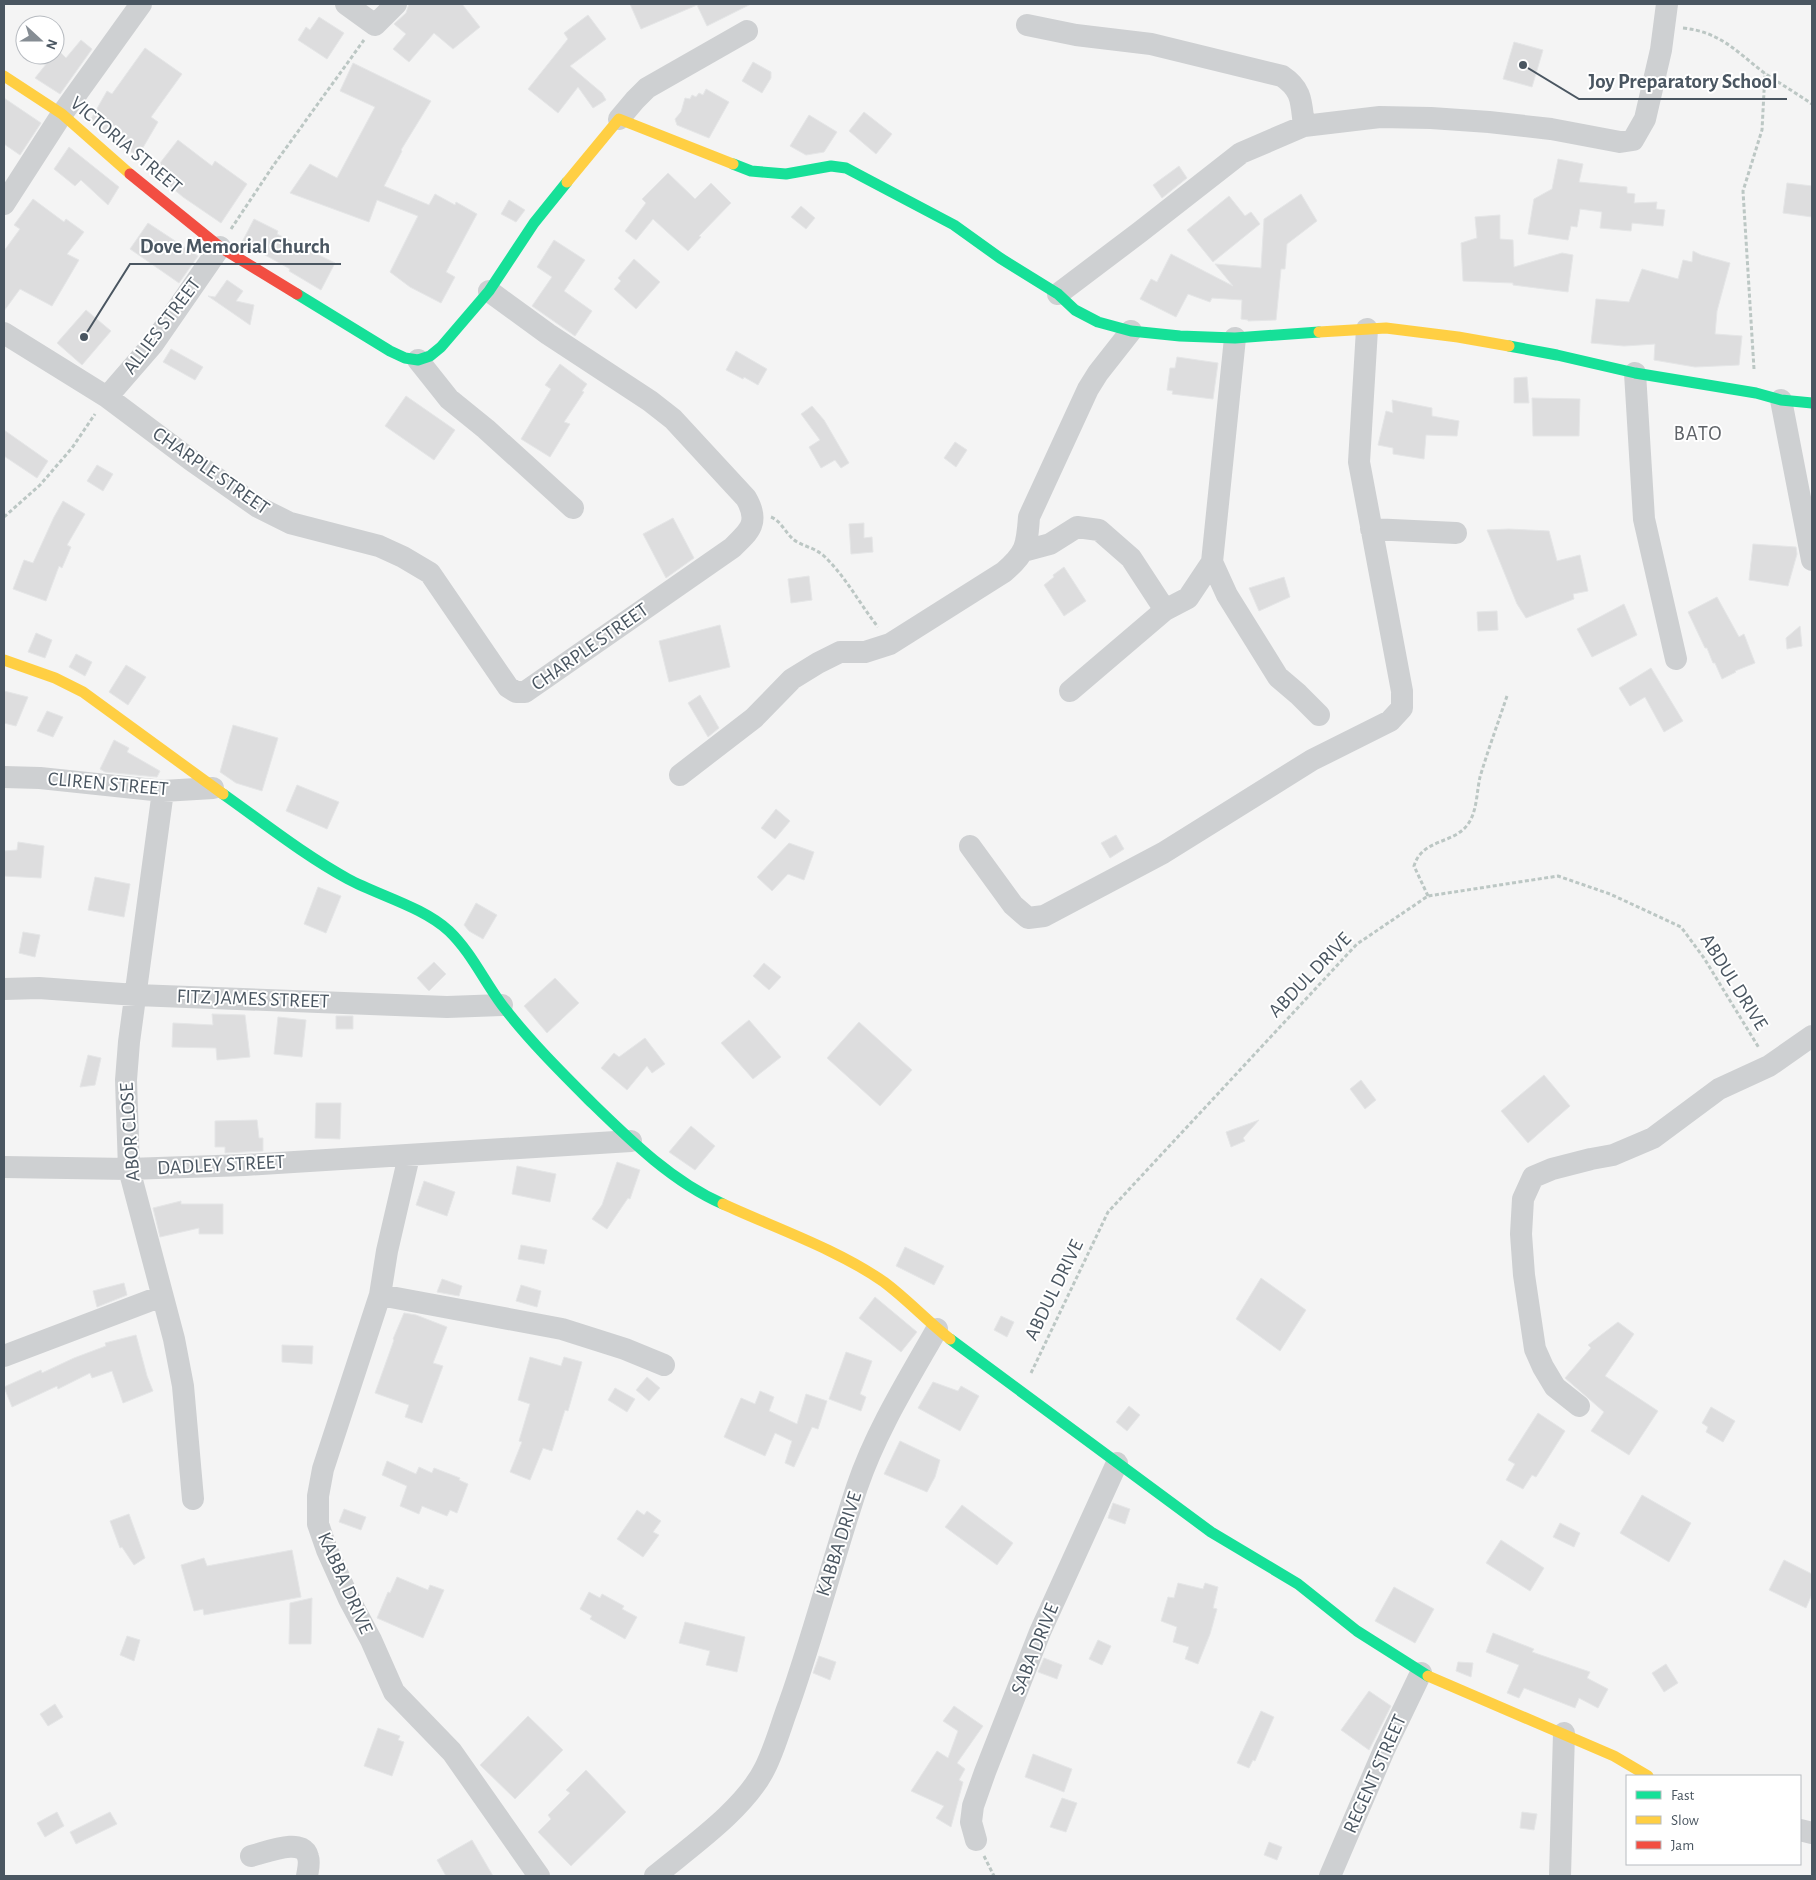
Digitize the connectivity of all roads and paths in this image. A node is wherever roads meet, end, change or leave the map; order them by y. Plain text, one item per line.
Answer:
1 (141, 4) edge
2 (346, 4) edge
3 (396, 4) edge
4 (1667, 4) edge
5 (1027, 25) dead end
6 (375, 26) junction
7 (747, 31) dead end
8 (1664, 32) junction
9 (1765, 73) junction
10 (4, 76) edge
11 (1812, 104) edge
12 (62, 114) junction
13 (619, 119) junction
14 (1304, 126) junction
15 (4, 204) edge
16 (220, 247) junction
17 (489, 291) junction
18 (1058, 294) junction
19 (1367, 329) junction
20 (1132, 331) junction
21 (4, 333) edge
22 (1235, 338) junction
23 (418, 360) junction
24 (1635, 373) junction
25 (1756, 392) junction
26 (107, 397) junction
27 (1781, 400) junction
28 (1812, 403) edge
29 (573, 508) dead end
30 (752, 509) junction
31 (4, 517) edge
32 (1371, 529) junction
33 (1456, 533) dead end
34 (1024, 550) junction
35 (1812, 560) edge
36 (1212, 562) junction
37 (1165, 610) junction
38 (890, 644) junction
39 (1676, 659) dead end
40 (4, 660) edge
41 (1070, 691) dead end
42 (1506, 696) dead end
43 (1319, 715) dead end
44 (680, 775) dead end
45 (4, 777) edge
46 (213, 788) junction
47 (163, 791) junction
48 (970, 846) dead end
49 (1428, 896) junction
50 (4, 989) edge
51 (136, 995) junction
52 (502, 1005) junction
53 (1812, 1036) edge
54 (1769, 1066) junction
55 (631, 1141) junction
56 (408, 1156) junction
57 (4, 1167) edge
58 (129, 1169) junction
59 (380, 1295) junction
60 (162, 1296) junction
61 (937, 1328) junction
62 (4, 1356) edge
63 (664, 1365) dead end
64 (1022, 1391) junction
65 (1579, 1406) dead end
66 (1117, 1463) junction
67 (193, 1499) dead end
68 (1421, 1673) junction
69 (1564, 1734) junction
70 (1646, 1775) edge
71 (976, 1840) dead end
72 (251, 1856) dead end
73 (307, 1876) edge
74 (539, 1876) edge
75 (655, 1876) edge
76 (1330, 1876) edge
77 (1560, 1876) edge

1 - 12 street
2 - 6 street
3 - 6 street
4 - 8 street
5 - 14 street
6 - 16 path
7 - 13 street
8 - 9 path
8 - 14 street
9 - 11 path
9 - 25 path
10 - 12 street, VICTORIA STREET
12 - 15 street
12 - 16 street, VICTORIA STREET
13 - 17 street
13 - 18 street
14 - 18 street
16 - 23 street, VICTORIA STREET
16 - 26 street, ALLIES STREET
17 - 23 street
17 - 30 street
18 - 20 street
19 - 22 street
19 - 24 street
19 - 32 street
20 - 22 street
20 - 34 street
21 - 26 street, CHARPLE STREET
22 - 36 street
23 - 29 street
24 - 25 street
24 - 39 street
25 - 27 street
26 - 30 street, CHARPLE STREET
26 - 31 path
27 - 28 street
27 - 35 street
30 - 38 path
32 - 33 street
32 - 48 street
34 - 37 street
34 - 38 street
36 - 37 street
36 - 43 street
37 - 41 street
38 - 44 street
40 - 46 street
42 - 49 path
45 - 47 street, CLIREN STREET
46 - 47 street, CLIREN STREET
46 - 52 street
47 - 51 street, ABOR CLOSE
49 - 54 path, ABDUL DRIVE
49 - 64 path, ABDUL DRIVE
50 - 51 street, FITZ JAMES STREET
51 - 52 street, FITZ JAMES STREET
51 - 58 street, ABOR CLOSE
52 - 55 street
53 - 54 street
54 - 65 street
55 - 56 street, DADLEY STREET
55 - 61 street
56 - 58 street, DADLEY STREET
56 - 59 street, KABBA DRIVE
57 - 58 street, DADLEY STREET
58 - 60 street, ABOR CLOSE
59 - 63 street
59 - 74 street, KABBA DRIVE
60 - 62 street
60 - 67 street, ABOR CLOSE
61 - 64 street
61 - 75 street, KABBA DRIVE
64 - 66 street
66 - 68 street
66 - 71 street, SABA DRIVE
68 - 69 street
68 - 76 street, REGENT STREET
69 - 70 street
69 - 77 street
72 - 73 street

